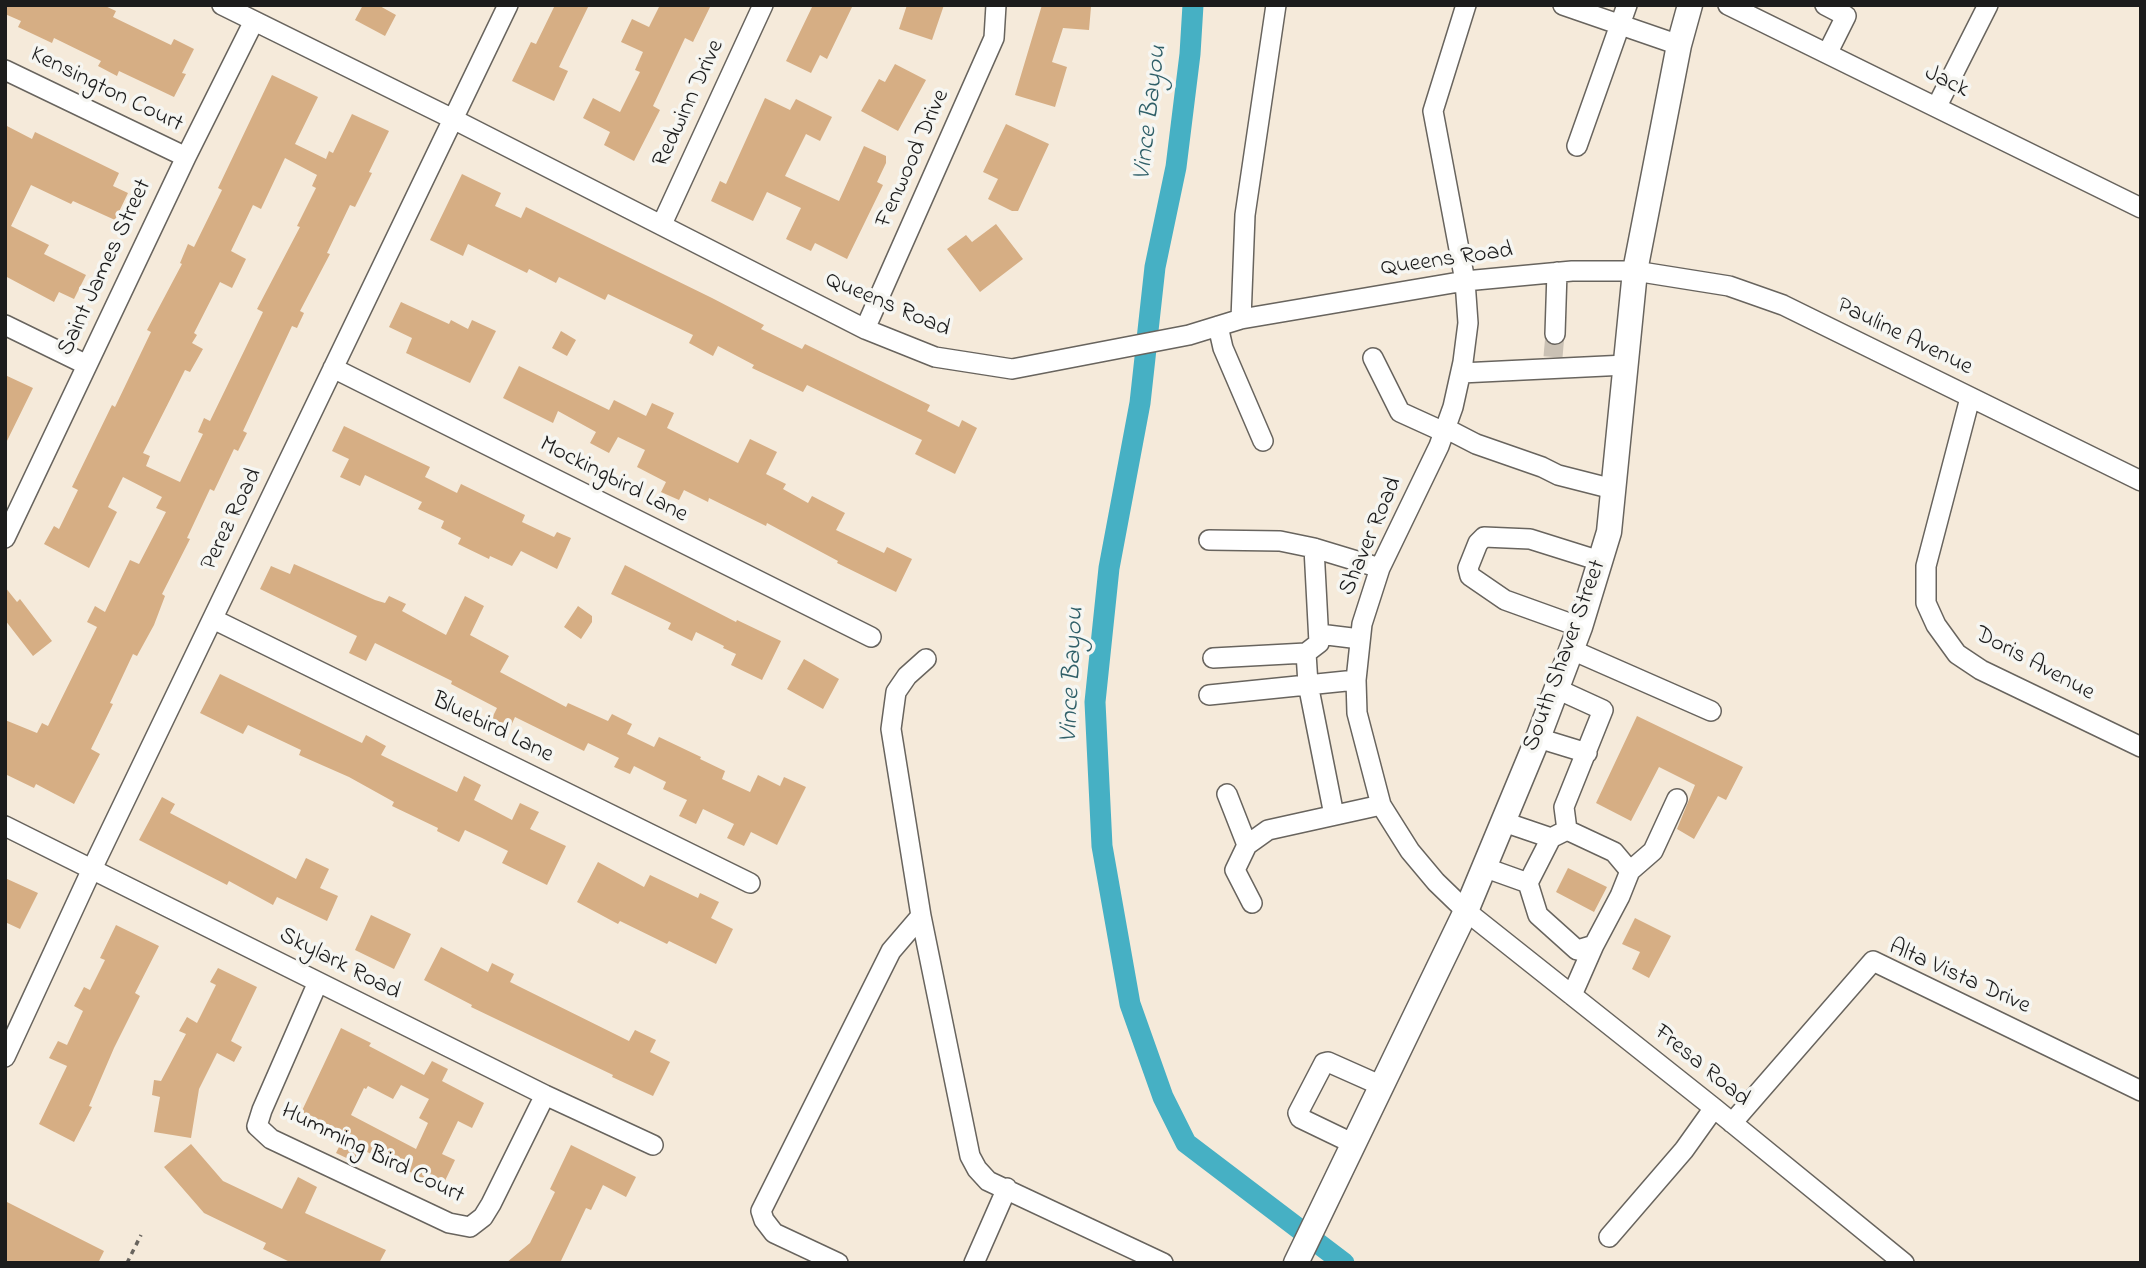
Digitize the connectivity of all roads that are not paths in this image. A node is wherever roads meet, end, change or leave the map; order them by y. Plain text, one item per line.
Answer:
1 (222, 5) edge
2 (508, 5) edge
3 (763, 5) edge
4 (996, 5) edge
5 (1276, 5) edge
6 (1466, 5) edge
7 (1563, 5) edge
8 (1627, 5) edge
9 (1690, 5) edge
10 (1728, 5) edge
11 (1825, 5) edge
12 (1989, 5) edge
13 (1750, 10) edge
14 (1848, 10) edge
15 (254, 21) junction
16 (1620, 24) junction
17 (1679, 45) junction
18 (1828, 52) junction
19 (5, 70) edge
20 (1937, 106) junction
21 (453, 119) junction
22 (1577, 146) dead end
23 (186, 157) junction
24 (2141, 208) edge
25 (662, 224) junction
26 (1635, 271) junction
27 (1557, 272) junction
28 (1465, 281) junction
29 (1241, 319) junction
30 (5, 325) edge
31 (1218, 326) junction
32 (866, 329) junction
33 (1555, 334) tunnel mouth
34 (1373, 358) dead end
35 (87, 365) junction
36 (1626, 365) junction
37 (333, 368) junction
38 (1461, 373) junction
39 (1970, 398) junction
40 (1445, 430) junction
41 (1263, 441) dead end
42 (2141, 481) edge
43 (1613, 489) junction
44 (5, 538) edge
45 (1209, 540) dead end
46 (1314, 548) junction
47 (1600, 561) junction
48 (1380, 568) junction
49 (213, 619) junction
50 (1319, 634) junction
51 (871, 637) dead end
52 (1360, 639) junction
53 (1576, 639) junction
54 (1306, 653) junction
55 (1213, 658) dead end
56 (926, 659) dead end
57 (1356, 680) junction
58 (1308, 684) junction
59 (1557, 689) junction
60 (1209, 695) dead end
61 (1711, 711) dead end
62 (1538, 738) junction
63 (2141, 747) edge
64 (1587, 753) junction
65 (1227, 794) dead end
66 (1678, 799) dead end
67 (1381, 805) junction
68 (1334, 815) junction
69 (1504, 822) junction
70 (5, 826) edge
71 (1559, 834) junction
72 (1247, 845) junction
73 (1486, 867) junction
74 (92, 869) junction
75 (1630, 871) junction
76 (750, 883) dead end
77 (1528, 883) junction
78 (1252, 903) dead end
79 (1466, 911) junction
80 (921, 916) junction
81 (1594, 945) junction
82 (318, 982) junction
83 (1572, 995) junction
84 (5, 1057) edge
85 (1382, 1086) junction
86 (2141, 1091) edge
87 (545, 1095) junction
88 (1714, 1108) junction
89 (1732, 1122) junction
90 (1354, 1144) junction
91 (653, 1145) dead end
92 (1007, 1188) junction
93 (1609, 1237) dead end
94 (838, 1263) edge
95 (974, 1263) edge
96 (1163, 1263) edge
97 (1296, 1263) edge
98 (1904, 1263) edge

1 - 15 street, Queens Road
2 - 21 street, Perez Road
3 - 25 street, Redwinn Drive
4 - 32 street, Fenwood Drive
5 - 29 street
6 - 28 street
7 - 16 street
8 - 16 street
9 - 17 main road, South Shaver Street
10 - 13 street, Jack
11 - 14 street
12 - 20 street
13 - 18 street, Jack
14 - 18 street
15 - 21 street, Queens Road
15 - 23 street, Saint James Street
16 - 17 street
16 - 22 street
17 - 26 main road, South Shaver Street
18 - 20 street, Jack
19 - 23 street, Kensington Court
20 - 24 street, Jack
21 - 25 street, Queens Road
21 - 37 street, Perez Road
23 - 35 street, Saint James Street
25 - 32 street, Queens Road
26 - 27 street, Queens Road
26 - 36 main road, South Shaver Street
26 - 39 street, Pauline Avenue
27 - 28 street, Queens Road
27 - 33 street
28 - 29 street, Queens Road
28 - 38 street, Shaver Road
29 - 31 street, Queens Road
30 - 35 street
31 - 32 street, Queens Road
31 - 41 street
34 - 40 street
35 - 44 street, Saint James Street
36 - 38 street
36 - 43 main road, South Shaver Street
37 - 49 street, Perez Road
37 - 51 street, Mockingbird Lane
38 - 40 street, Shaver Road
39 - 42 street, Pauline Avenue
39 - 63 street, Doris Avenue
40 - 43 street
40 - 48 street, Shaver Road
43 - 47 main road, South Shaver Street
45 - 46 street
46 - 48 street
46 - 50 street
47 - 53 main road, South Shaver Street
47 - 53 street
48 - 52 street, Shaver Road
49 - 74 street, Perez Road
49 - 76 street, Bluebird Lane
50 - 52 street
50 - 54 street
52 - 57 street, Shaver Road
53 - 59 main road, South Shaver Street
53 - 61 street
54 - 55 street
54 - 58 street
56 - 80 street
57 - 58 street
57 - 67 street, Shaver Road
58 - 60 street
58 - 68 street
59 - 62 main road, South Shaver Street
59 - 64 street
62 - 64 street
62 - 69 main road, South Shaver Street
64 - 71 street
65 - 72 street
66 - 75 street
67 - 68 street
67 - 79 street, Shaver Road
68 - 72 street
69 - 71 street
69 - 73 main road, South Shaver Street
70 - 74 street, Skylark Road
71 - 75 street
71 - 77 street
72 - 78 street
73 - 77 street
73 - 79 main road, South Shaver Street
74 - 82 street, Skylark Road
74 - 84 street, Perez Road
75 - 81 street
77 - 81 street
79 - 83 street, Fresa Road
79 - 85 main road, South Shaver Street
80 - 92 street
80 - 94 street
81 - 83 street
82 - 87 street, Skylark Road
82 - 87 street, Humming Bird Court
83 - 88 street, Fresa Road
85 - 90 main road, South Shaver Street
85 - 90 street
86 - 89 street, Alta Vista Drive
87 - 91 street, Skylark Road
88 - 89 street, Fresa Road
88 - 93 street
89 - 98 street, Fresa Road
90 - 97 main road, South Shaver Street
92 - 95 street
92 - 96 street

